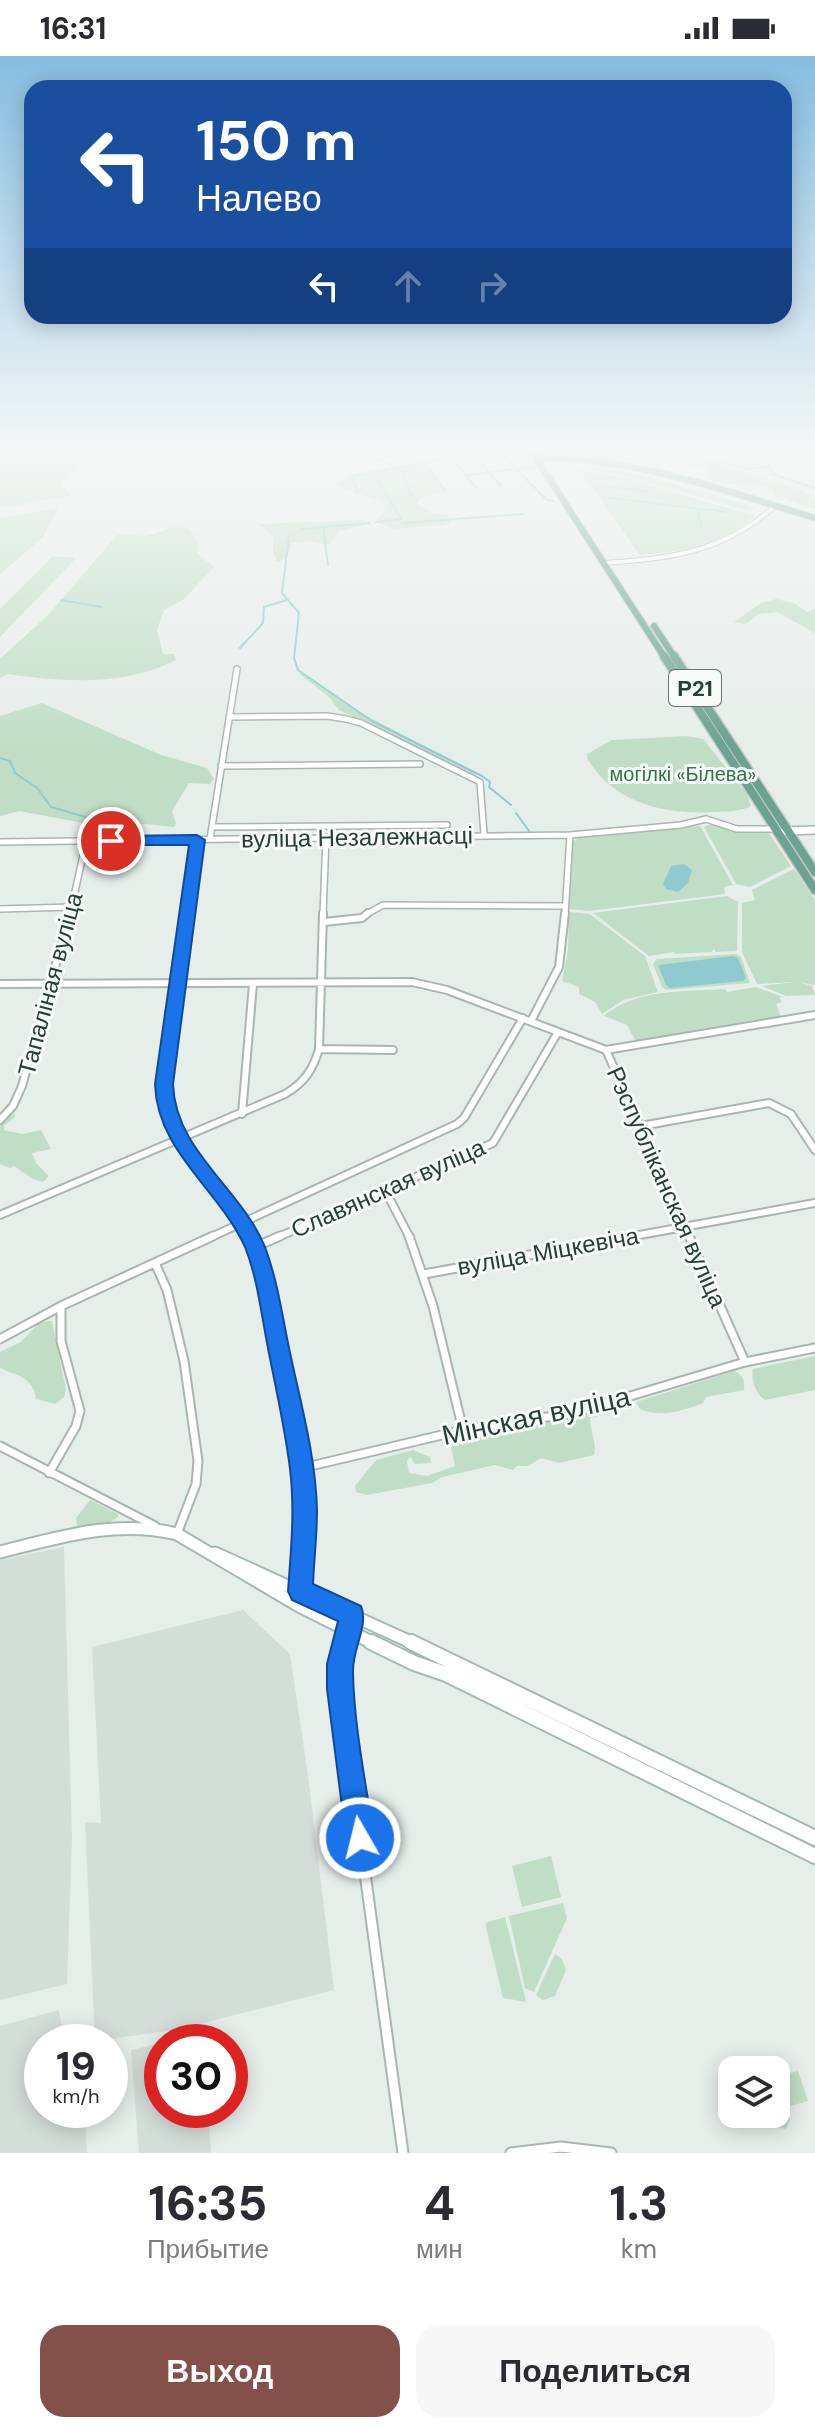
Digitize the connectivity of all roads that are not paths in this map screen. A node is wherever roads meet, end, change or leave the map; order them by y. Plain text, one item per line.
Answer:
1 (599, 550) edge
2 (705, 550) edge
3 (608, 563) junction
4 (237, 669) dead end
5 (229, 717) junction
6 (420, 764) dead end
7 (221, 766) junction
8 (447, 825) dead end
9 (212, 827) junction
10 (815, 827) edge
11 (784, 830) junction
12 (484, 834) junction
13 (570, 835) junction
14 (326, 837) junction
15 (210, 839) junction
16 (197, 840) junction
17 (86, 841) junction
18 (0, 842) edge
19 (815, 872) edge
20 (815, 890) edge
21 (565, 906) junction
22 (72, 907) junction
23 (0, 909) edge
24 (324, 922) junction
25 (320, 982) junction
26 (0, 984) edge
27 (50, 984) junction
28 (253, 984) junction
29 (176, 985) junction
30 (815, 1015) edge
31 (527, 1020) junction
32 (558, 1032) junction
33 (319, 1049) junction
34 (393, 1050) dead end
35 (606, 1050) junction
36 (242, 1114) junction
37 (0, 1120) edge
38 (641, 1126) junction
39 (178, 1138) junction
40 (815, 1149) edge
41 (385, 1190) junction
42 (815, 1203) edge
43 (0, 1215) edge
44 (242, 1224) junction
45 (684, 1227) junction
46 (255, 1247) junction
47 (155, 1263) junction
48 (424, 1274) junction
49 (61, 1306) junction
50 (0, 1339) edge
51 (815, 1348) edge
52 (745, 1362) junction
53 (463, 1430) junction
54 (0, 1446) edge
55 (302, 1468) junction
56 (49, 1473) junction
57 (158, 1528) junction
58 (177, 1534) junction
59 (198, 1547) junction
60 (0, 1552) edge
61 (301, 1591) junction
62 (299, 1606) junction
63 (352, 1614) junction
64 (347, 1629) junction
65 (815, 1838) edge
66 (815, 1856) edge
67 (403, 2153) edge
68 (511, 2153) edge
69 (611, 2153) edge

1 - 3 main road, Р21
2 - 3 street
3 - 11 main road, Р21
4 - 5 street
5 - 7 street
5 - 12 street
6 - 7 street
7 - 9 street
8 - 9 street, вуліца Незалежнасці
9 - 15 street
10 - 11 main road
11 - 13 street, вуліца Незалежнасці
11 - 19 main road, Р21
11 - 20 main road, Р21
12 - 13 street, вуліца Незалежнасці
12 - 14 street, вуліца Незалежнасці
13 - 21 street, Славянская вуліца
14 - 15 street, вуліца Незалежнасці
14 - 24 street
15 - 16 street, вуліца Незалежнасці
16 - 17 street, вуліца Незалежнасці
16 - 29 street
17 - 18 street, вуліца Незалежнасці
17 - 22 street, Тапаліная вуліца
21 - 24 street
21 - 31 street, Славянская вуліца
22 - 23 street
22 - 27 street, Тапаліная вуліца
24 - 25 street
25 - 28 street, Рэспубліканская вуліца
25 - 31 street, Рэспубліканская вуліца
25 - 33 street
26 - 27 street, Рэспубліканская вуліца
27 - 29 street, Рэспубліканская вуліца
27 - 37 street, Тапаліная вуліца
28 - 29 street, Рэспубліканская вуліца
28 - 36 street
29 - 39 street
30 - 35 street
31 - 32 street, Рэспубліканская вуліца
31 - 44 street, Славянская вуліца
32 - 35 street, Рэспубліканская вуліца
32 - 41 street, Славянская вуліца
33 - 34 street
33 - 36 street
35 - 38 street, Рэспубліканская вуліца
36 - 39 street
38 - 40 street
38 - 45 street, Рэспубліканская вуліца
39 - 43 street
39 - 44 street
41 - 46 street, Славянская вуліца
41 - 48 street
42 - 45 street, вуліца Міцкевіча
44 - 46 street
44 - 47 street, Славянская вуліца
45 - 48 street, вуліца Міцкевіча
45 - 52 street, Рэспубліканская вуліца
46 - 55 street
47 - 49 street, Славянская вуліца
47 - 58 street
48 - 53 street
49 - 50 street, Славянская вуліца
49 - 56 street
51 - 52 street, Мінская вуліца
52 - 53 street, Мінская вуліца
53 - 55 street, Мінская вуліца
54 - 56 street
55 - 61 street
56 - 57 street
57 - 58 main road
57 - 60 main road
58 - 59 main road
59 - 61 main road
59 - 62 main road
61 - 62 main road
61 - 63 main road
62 - 64 main road
63 - 64 street
63 - 65 main road
64 - 66 main road
64 - 67 street
68 - 69 street

